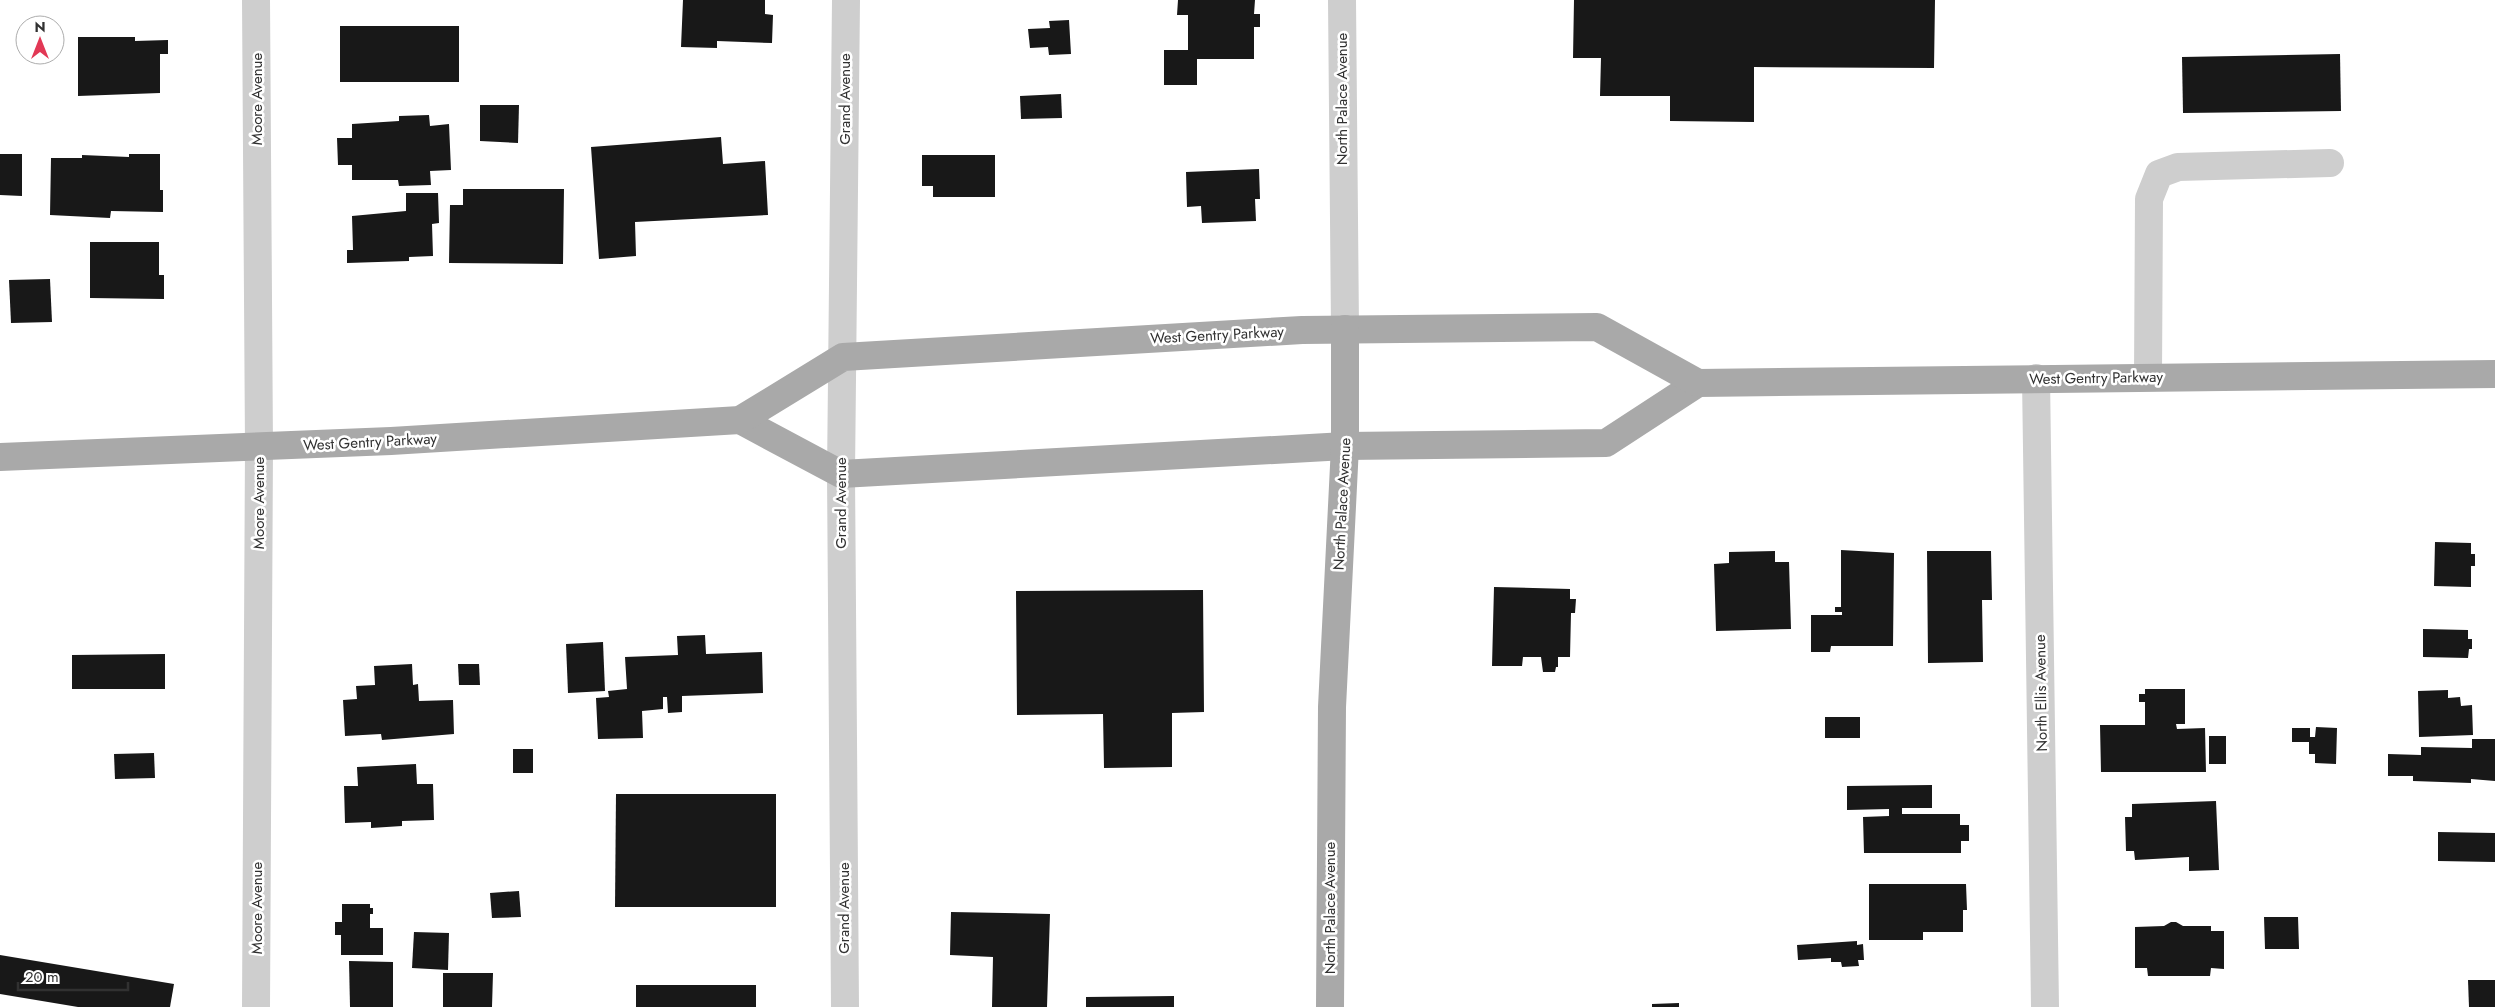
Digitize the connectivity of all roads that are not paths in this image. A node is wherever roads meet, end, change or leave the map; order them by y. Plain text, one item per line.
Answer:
1 (256, 0) edge
2 (846, 0) edge
3 (1342, 0) edge
4 (2330, 163) dead end
5 (1345, 329) junction
6 (843, 357) junction
7 (2495, 374) edge
8 (2148, 377) junction
9 (2036, 378) junction
10 (1698, 382) junction
11 (740, 420) junction
12 (1345, 446) junction
13 (259, 447) junction
14 (0, 457) edge
15 (841, 474) junction
16 (256, 1007) edge
17 (844, 1007) edge
18 (1330, 1007) edge
19 (2045, 1007) edge

1 - 13 street, Moore Avenue
2 - 6 street, Grand Avenue
3 - 5 street, North Palace Avenue
4 - 8 street
5 - 6 main road, West Gentry Parkway
5 - 10 main road, West Gentry Parkway
5 - 12 main road, North Palace Avenue
6 - 11 main road, West Gentry Parkway
6 - 15 street, Grand Avenue
7 - 8 main road, West Gentry Parkway
8 - 9 main road, West Gentry Parkway
9 - 10 main road, West Gentry Parkway
9 - 19 street, North Ellis Avenue
10 - 12 main road
11 - 13 main road, West Gentry Parkway
11 - 15 main road
12 - 15 main road
12 - 18 main road, North Palace Avenue
13 - 14 main road, West Gentry Parkway
13 - 16 street, Moore Avenue
15 - 17 street, Grand Avenue

